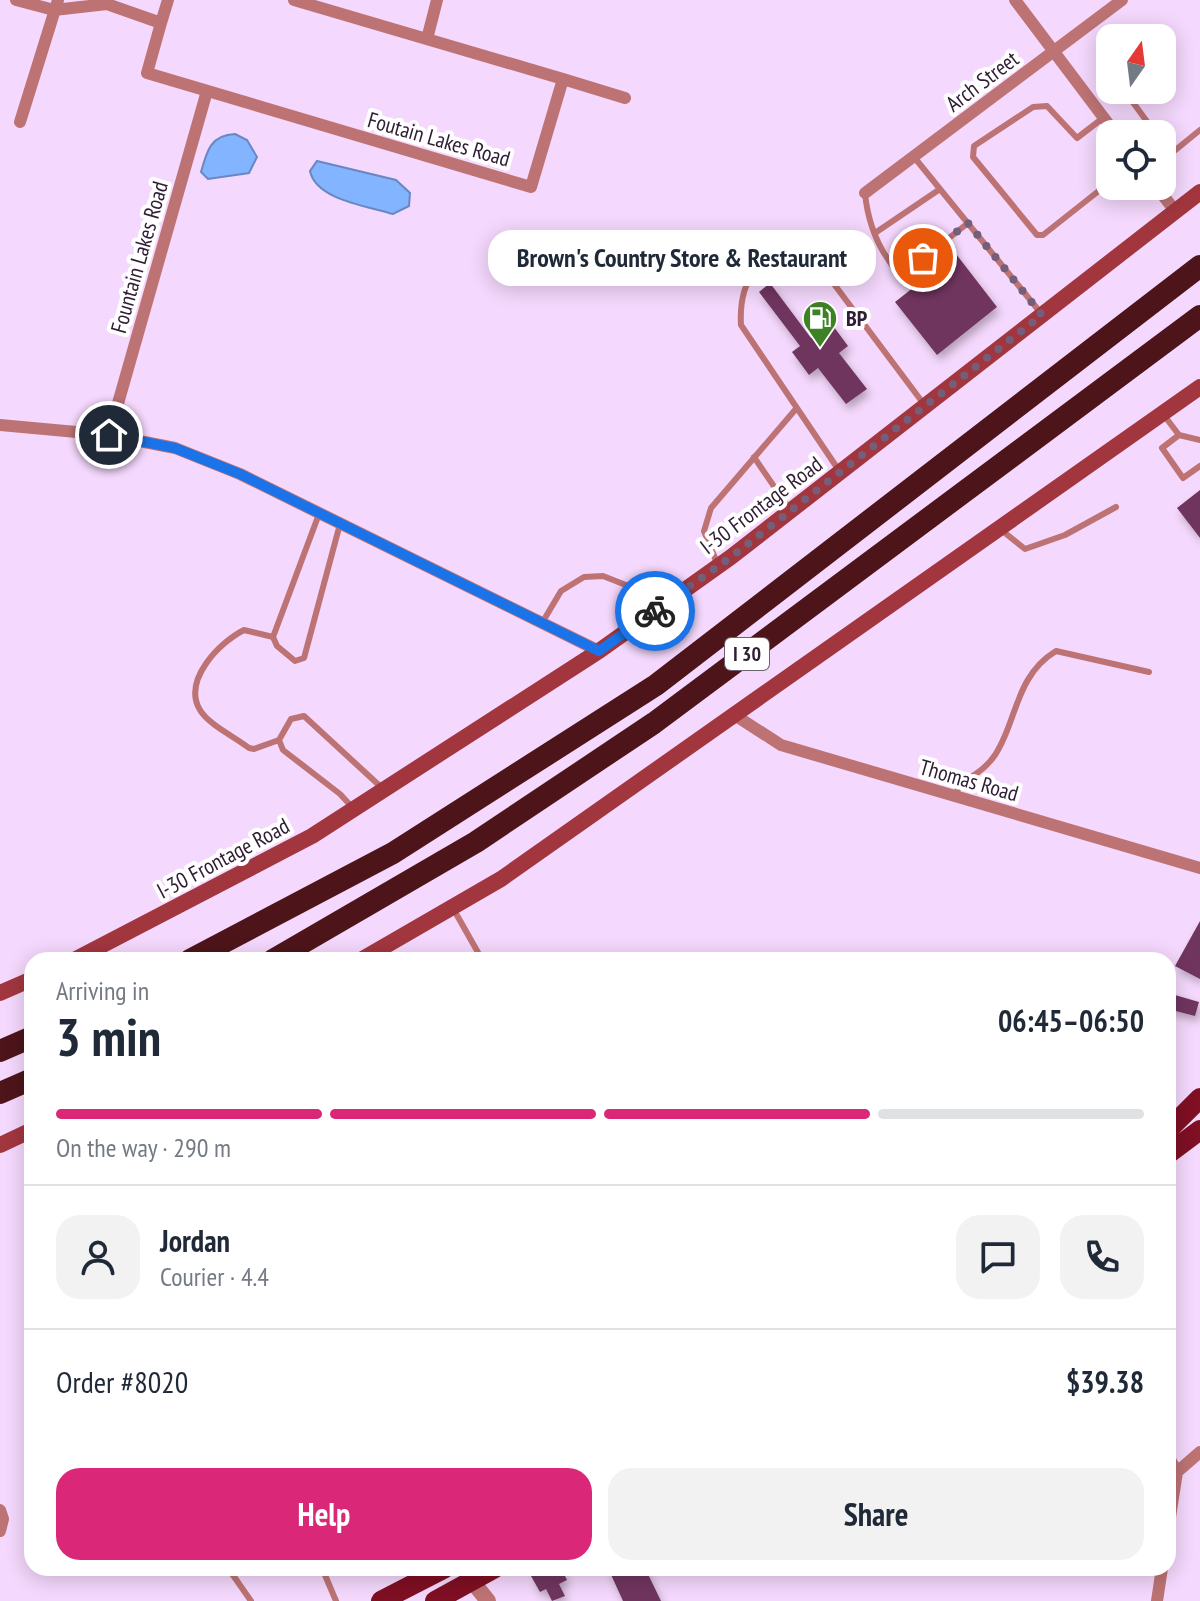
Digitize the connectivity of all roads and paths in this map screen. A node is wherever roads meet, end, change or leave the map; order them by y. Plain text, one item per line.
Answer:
1 (16, 0) edge
2 (168, 0) edge
3 (294, 0) edge
4 (437, 0) edge
5 (1015, 0) edge
6 (1122, 0) edge
7 (56, 5) edge
8 (161, 23) junction
9 (427, 39) junction
10 (1053, 53) junction
11 (563, 79) junction
12 (207, 91) junction
13 (625, 98) dead end
14 (1103, 118) joint
15 (1100, 120) edge
16 (20, 122) dead end
17 (1096, 123) edge
18 (1200, 130) edge
19 (1176, 150) edge
20 (914, 157) junction
21 (940, 189) junction
22 (1200, 192) edge
23 (865, 193) joint
24 (1096, 193) edge
25 (1167, 200) edge
26 (1175, 211) junction
27 (968, 223) junction
28 (875, 233) junction
29 (1200, 266) edge
30 (1042, 315) junction
31 (1200, 316) edge
32 (1200, 387) edge
33 (925, 406) junction
34 (795, 410) junction
35 (1163, 414) junction
36 (0, 425) edge
37 (109, 435) junction
38 (1179, 435) junction
39 (1200, 440) edge
40 (754, 457) junction
41 (1200, 466) edge
42 (840, 473) junction
43 (1116, 507) dead end
44 (791, 511) junction
45 (319, 514) junction
46 (340, 524) junction
47 (1000, 529) junction
48 (719, 566) junction
49 (653, 612) junction
50 (542, 623) junction
51 (273, 637) junction
52 (599, 651) junction
53 (1149, 672) dead end
54 (733, 714) junction
55 (279, 740) junction
56 (384, 790) junction
57 (955, 797) junction
58 (353, 809) junction
59 (1200, 868) edge
60 (452, 907) junction
61 (89, 952) edge
62 (205, 952) edge
63 (287, 952) edge
64 (375, 952) edge
65 (478, 952) edge
66 (24, 982) edge
67 (0, 993) edge
68 (24, 1040) edge
69 (0, 1051) edge
70 (24, 1082) edge
71 (0, 1093) edge
72 (1200, 1098) edge
73 (1176, 1122) edge
74 (1200, 1130) edge
75 (24, 1134) edge
76 (0, 1145) edge
77 (1176, 1148) edge
78 (1200, 1452) edge
79 (1177, 1472) joint
80 (1176, 1478) edge
81 (0, 1510) edge
82 (0, 1531) edge
83 (234, 1576) edge
84 (325, 1576) edge
85 (429, 1576) edge
86 (464, 1576) edge
87 (468, 1576) edge
88 (1161, 1576) edge
89 (251, 1601) edge
90 (336, 1601) edge
91 (381, 1601) edge
92 (435, 1601) edge
93 (488, 1601) edge
94 (1157, 1601) edge

1 - 7 street
2 - 8 street, Foutain Lakes Road
3 - 9 street
4 - 9 street
5 - 10 street
6 - 10 street, Arch Street
7 - 8 street
7 - 16 street
8 - 12 street, Foutain Lakes Road
9 - 11 street
10 - 14 street
10 - 20 street, Arch Street
11 - 12 street, Foutain Lakes Road
11 - 13 street
12 - 37 street, Fountain Lakes Road
14 - 15 lane
17 - 24 lane
18 - 19 lane
20 - 21 lane
20 - 23 street, Arch Street
21 - 27 lane
21 - 28 lane
22 - 26 main road, I-30 Frontage Road
23 - 28 lane
25 - 26 street
26 - 30 main road, I-30 Frontage Road
27 - 28 lane
27 - 30 lane
29 - 62 highway, I 30
30 - 33 main road, I-30 Frontage Road
31 - 63 highway, I 30
32 - 35 main road
33 - 34 lane
33 - 42 main road, I-30 Frontage Road
34 - 40 lane
34 - 42 lane
35 - 38 lane
35 - 47 main road
36 - 37 street
37 - 45 street
38 - 39 lane
38 - 41 lane
40 - 44 lane
40 - 48 lane
42 - 44 main road, I-30 Frontage Road
43 - 47 lane
44 - 48 main road, I-30 Frontage Road
45 - 46 street
45 - 51 lane
46 - 50 street
46 - 51 lane
47 - 54 main road
48 - 49 main road, I-30 Frontage Road
49 - 50 lane
49 - 52 main road, I-30 Frontage Road
50 - 52 street
51 - 55 lane
52 - 56 main road, I-30 Frontage Road
53 - 57 lane
54 - 57 street, Thomas Road
54 - 60 main road
55 - 56 lane
55 - 58 lane
56 - 58 main road, I-30 Frontage Road
57 - 59 street, Thomas Road
58 - 61 main road, I-30 Frontage Road
60 - 64 main road
60 - 65 lane
66 - 67 main road
68 - 69 highway
70 - 71 highway
72 - 73 main road
74 - 77 main road
75 - 76 main road
78 - 79 street
79 - 80 street
81 - 82 street
83 - 89 lane
84 - 90 lane
85 - 91 main road
86 - 92 main road
87 - 93 street
88 - 94 street

